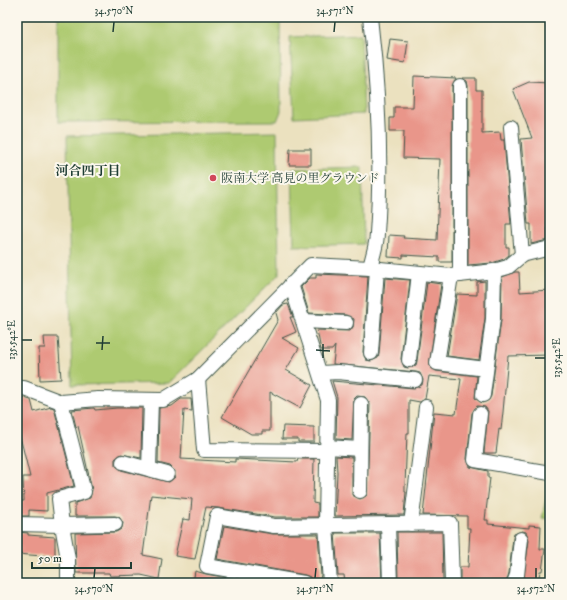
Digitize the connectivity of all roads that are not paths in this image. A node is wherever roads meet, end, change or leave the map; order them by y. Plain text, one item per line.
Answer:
1 (370, 17) edge
2 (460, 86) dead end
3 (511, 128) dead end
4 (550, 248) edge
5 (522, 255) junction
6 (373, 269) junction
7 (494, 271) junction
8 (419, 273) junction
9 (455, 276) junction
10 (291, 284) junction
11 (304, 321) junction
12 (346, 323) dead end
13 (371, 353) dead end
14 (409, 360) dead end
15 (486, 369) junction
16 (321, 373) junction
17 (198, 379) junction
18 (415, 380) dead end
19 (17, 388) edge
20 (483, 395) dead end
21 (150, 400) junction
22 (62, 402) junction
23 (361, 404) dead end
24 (426, 407) dead end
25 (480, 414) dead end
26 (360, 449) junction
27 (327, 450) junction
28 (123, 462) dead end
29 (150, 469) junction
30 (550, 473) edge
31 (166, 474) dead end
32 (360, 491) dead end
33 (17, 524) edge
34 (115, 524) dead end
35 (388, 524) junction
36 (411, 524) junction
37 (326, 525) junction
38 (62, 526) junction
39 (521, 539) dead end
40 (257, 579) edge
41 (68, 583) edge
42 (304, 583) edge
43 (330, 583) edge
44 (390, 583) edge
45 (452, 583) edge
46 (514, 583) edge

1 - 6 street
2 - 9 street
3 - 5 street
4 - 5 street
5 - 7 street
6 - 8 street
6 - 10 street
6 - 13 street
7 - 9 street
7 - 15 street
8 - 9 street
8 - 14 street
9 - 15 street
10 - 11 street
10 - 17 street
11 - 12 street
11 - 16 street
15 - 20 street
16 - 18 street
16 - 27 street
17 - 21 street
17 - 27 street
19 - 22 street
21 - 22 street
21 - 29 street
22 - 38 street
23 - 26 street
24 - 36 street
25 - 30 street
26 - 27 street
26 - 32 street
27 - 37 street
28 - 29 street
29 - 31 street
33 - 38 street
34 - 38 street
35 - 36 street
35 - 37 street
35 - 44 street
36 - 45 street
37 - 40 street
37 - 43 street
38 - 41 street
39 - 46 street
40 - 42 street

